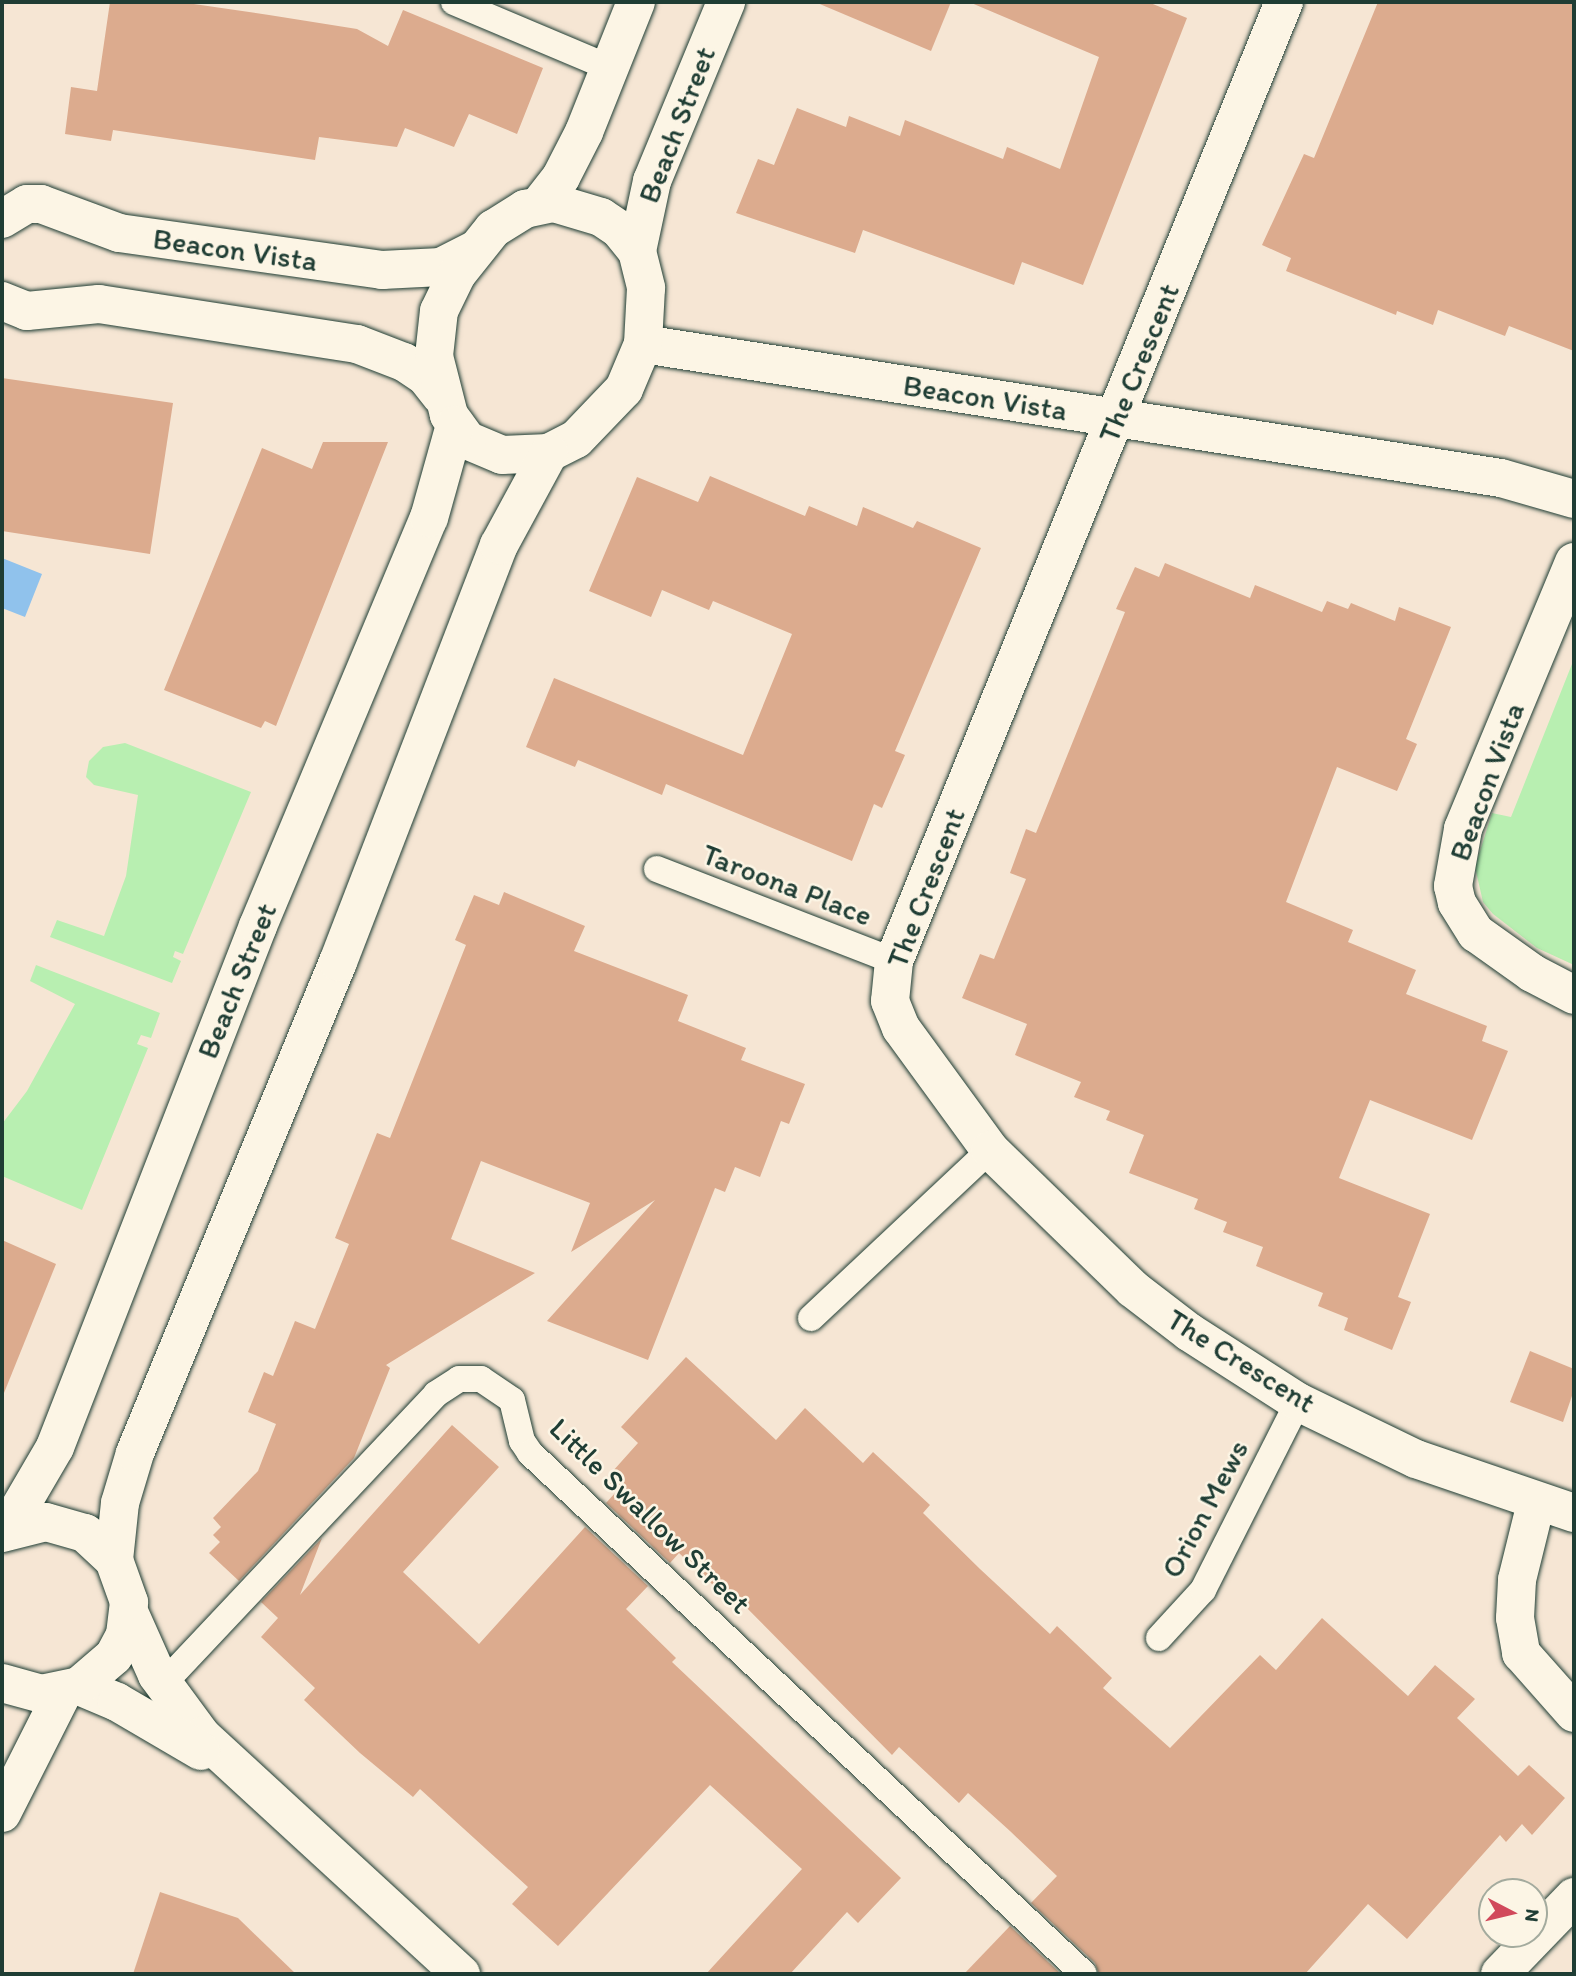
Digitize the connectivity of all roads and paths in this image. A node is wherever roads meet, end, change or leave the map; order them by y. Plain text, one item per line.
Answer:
1 (454, 2) edge
2 (636, 2) edge
3 (726, 2) edge
4 (1284, 2) edge
5 (608, 67) junction
6 (540, 204) junction
7 (2, 219) edge
8 (474, 250) junction
9 (637, 251) junction
10 (2, 301) edge
11 (643, 344) junction
12 (448, 411) junction
13 (1117, 420) junction
14 (550, 453) junction
15 (1574, 499) edge
16 (1574, 562) edge
17 (657, 869) dead end
18 (894, 961) junction
19 (1574, 995) edge
20 (990, 1150) junction
21 (811, 1318) dead end
22 (1298, 1402) junction
23 (1536, 1503) junction
24 (1574, 1513) edge
25 (4, 1532) edge
26 (114, 1560) junction
27 (128, 1612) junction
28 (1159, 1638) dead end
29 (2, 1684) edge
30 (163, 1684) junction
31 (71, 1689) junction
32 (1574, 1713) edge
33 (270, 1797) junction
34 (2, 1813) edge
35 (1574, 1897) edge
36 (460, 1974) edge
37 (1084, 1974) edge
38 (1500, 1974) edge

1 - 5 lane
2 - 5 street
3 - 9 street, Beach Street
4 - 13 street, The Crescent
5 - 6 street
6 - 8 street
6 - 9 street
7 - 8 street, Beacon Vista
8 - 12 street
9 - 11 street
10 - 12 street
11 - 13 street, Beacon Vista
11 - 14 street
12 - 14 street
12 - 25 street, Beach Street
13 - 15 street, Beacon Vista
13 - 18 street, The Crescent
14 - 26 street
16 - 19 street, Beacon Vista
17 - 18 lane, Taroona Place
18 - 20 street, The Crescent
20 - 21 lane
20 - 22 street, The Crescent
22 - 23 street, The Crescent
22 - 28 lane, Orion Mews
23 - 24 street, The Crescent
23 - 32 street
25 - 26 street
26 - 27 street
27 - 30 street
27 - 31 street
29 - 31 street
30 - 33 street
30 - 37 lane, Little Swallow Street
31 - 33 street
31 - 34 street
33 - 36 street
35 - 38 street

